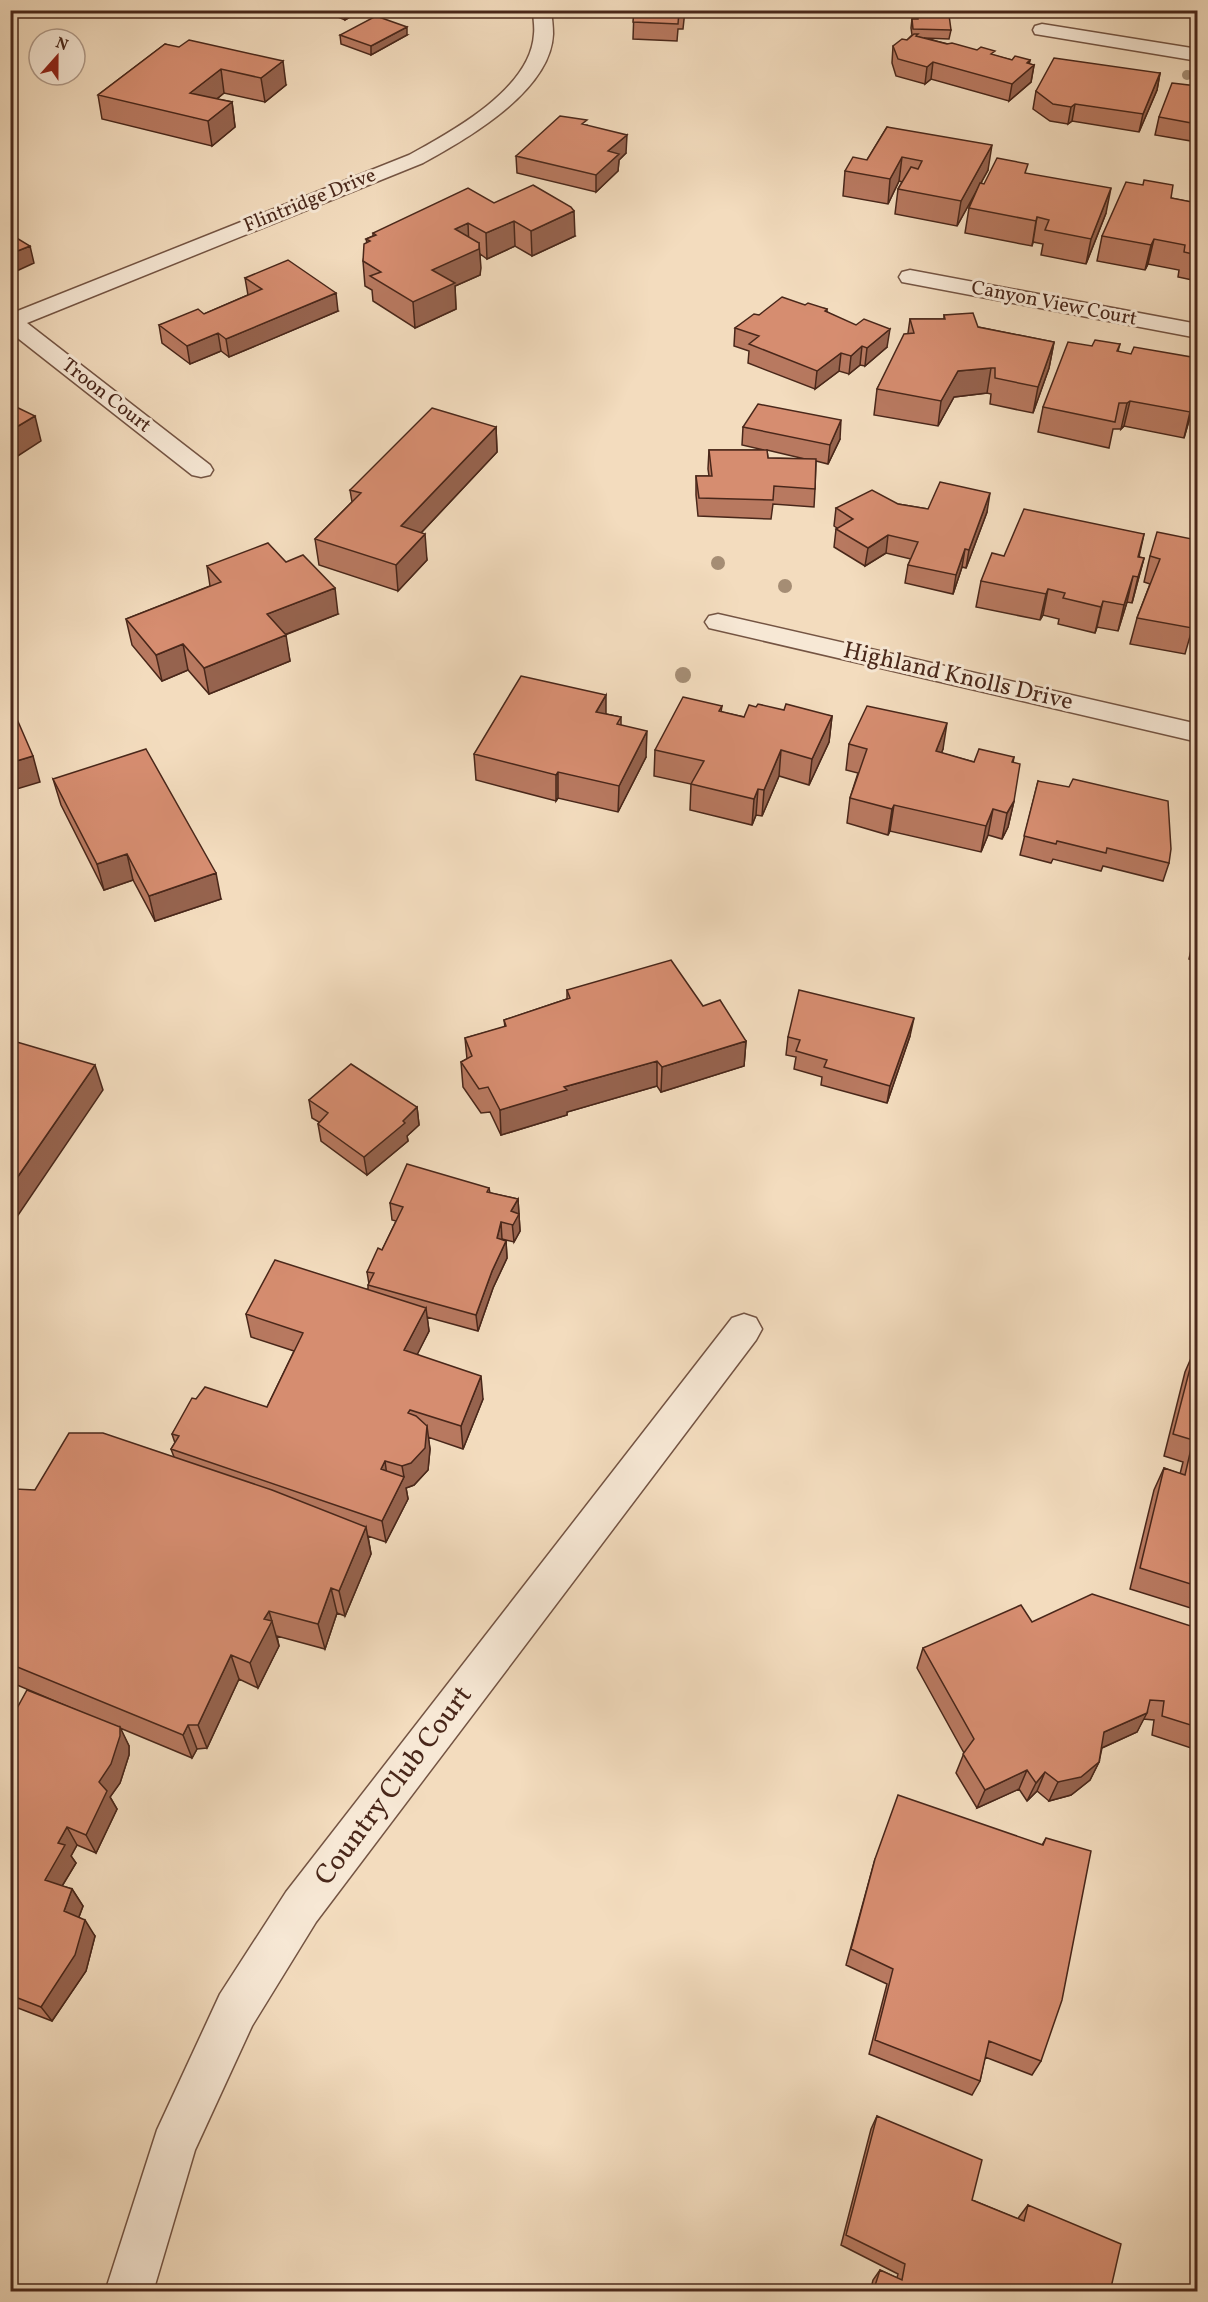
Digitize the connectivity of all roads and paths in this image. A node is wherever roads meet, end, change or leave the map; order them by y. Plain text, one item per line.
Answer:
1 (542, 10) edge
2 (1042, 30) dead end
3 (1197, 55) edge
4 (910, 277) dead end
5 (11, 321) edge
6 (1197, 331) edge
7 (201, 470) dead end
8 (718, 622) dead end
9 (1197, 733) edge
10 (744, 1329) dead end
11 (129, 2292) edge

1 - 5 street, Flintridge Drive
2 - 3 street
4 - 6 street, Canyon View Court
5 - 7 street, Troon Court
8 - 9 street, Highland Knolls Drive
10 - 11 street, Country Club Court

